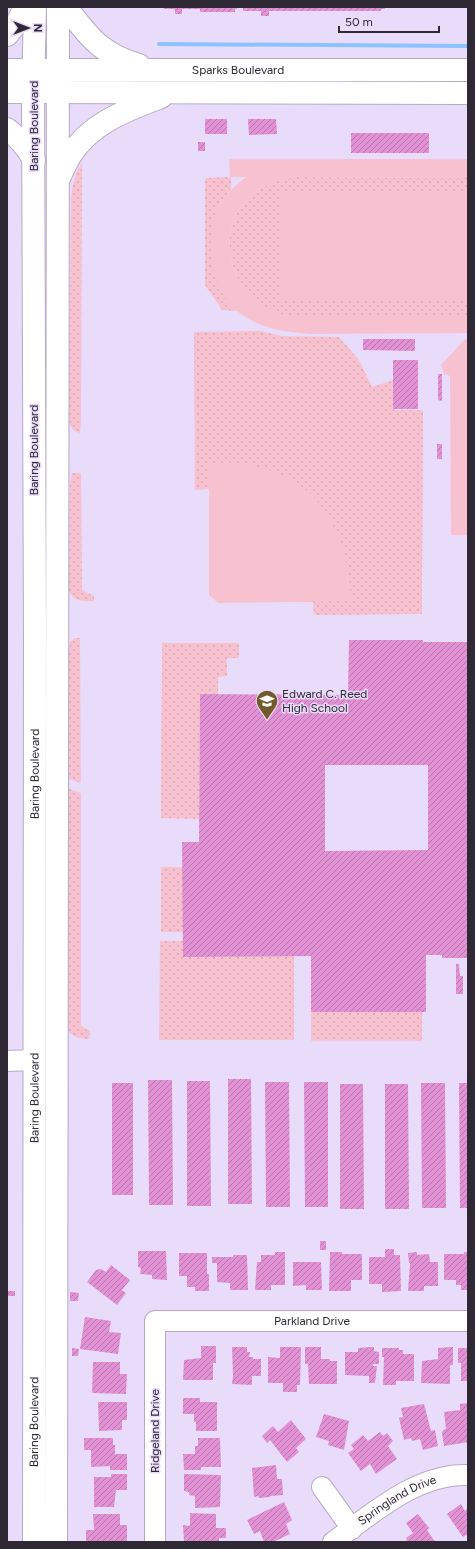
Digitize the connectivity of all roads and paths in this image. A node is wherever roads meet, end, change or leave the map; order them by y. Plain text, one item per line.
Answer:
1 (25, 7) edge
2 (35, 7) edge
3 (58, 7) edge
4 (68, 7) edge
5 (7, 35) edge
6 (154, 69) junction
7 (7, 70) edge
8 (34, 70) junction
9 (58, 70) junction
10 (468, 70) edge
11 (7, 92) edge
12 (33, 92) junction
13 (58, 92) junction
14 (172, 93) junction
15 (468, 93) edge
16 (7, 129) edge
17 (34, 160) junction
18 (58, 181) junction
19 (58, 1059) junction
20 (35, 1060) junction
21 (7, 1061) edge
22 (155, 1321) joint
23 (468, 1322) edge
24 (468, 1475) edge
25 (322, 1487) dead end
26 (352, 1529) junction
27 (34, 1542) edge
28 (56, 1542) edge
29 (155, 1542) edge
30 (333, 1542) edge

1 - 5 main road
2 - 8 main road, Baring Boulevard
3 - 9 main road, Baring Boulevard
4 - 6 main road
6 - 9 main road, Sparks Boulevard
6 - 10 main road, Sparks Boulevard
7 - 8 main road, Sparks Boulevard
8 - 9 main road, Sparks Boulevard
8 - 12 main road, Baring Boulevard
9 - 13 main road, Baring Boulevard
11 - 12 main road, Sparks Boulevard
12 - 13 main road, Sparks Boulevard
12 - 17 main road, Baring Boulevard
13 - 14 main road, Sparks Boulevard
13 - 18 main road, Baring Boulevard
14 - 15 main road, Sparks Boulevard
14 - 18 main road
16 - 17 main road
17 - 20 main road, Baring Boulevard
18 - 19 main road, Baring Boulevard
19 - 20 main road
19 - 28 main road, Baring Boulevard
20 - 21 street
20 - 27 main road, Baring Boulevard
22 - 23 street, Parkland Drive
22 - 29 street, Ridgeland Drive
24 - 26 street, Springland Drive
25 - 26 street
26 - 30 street, Springland Drive

